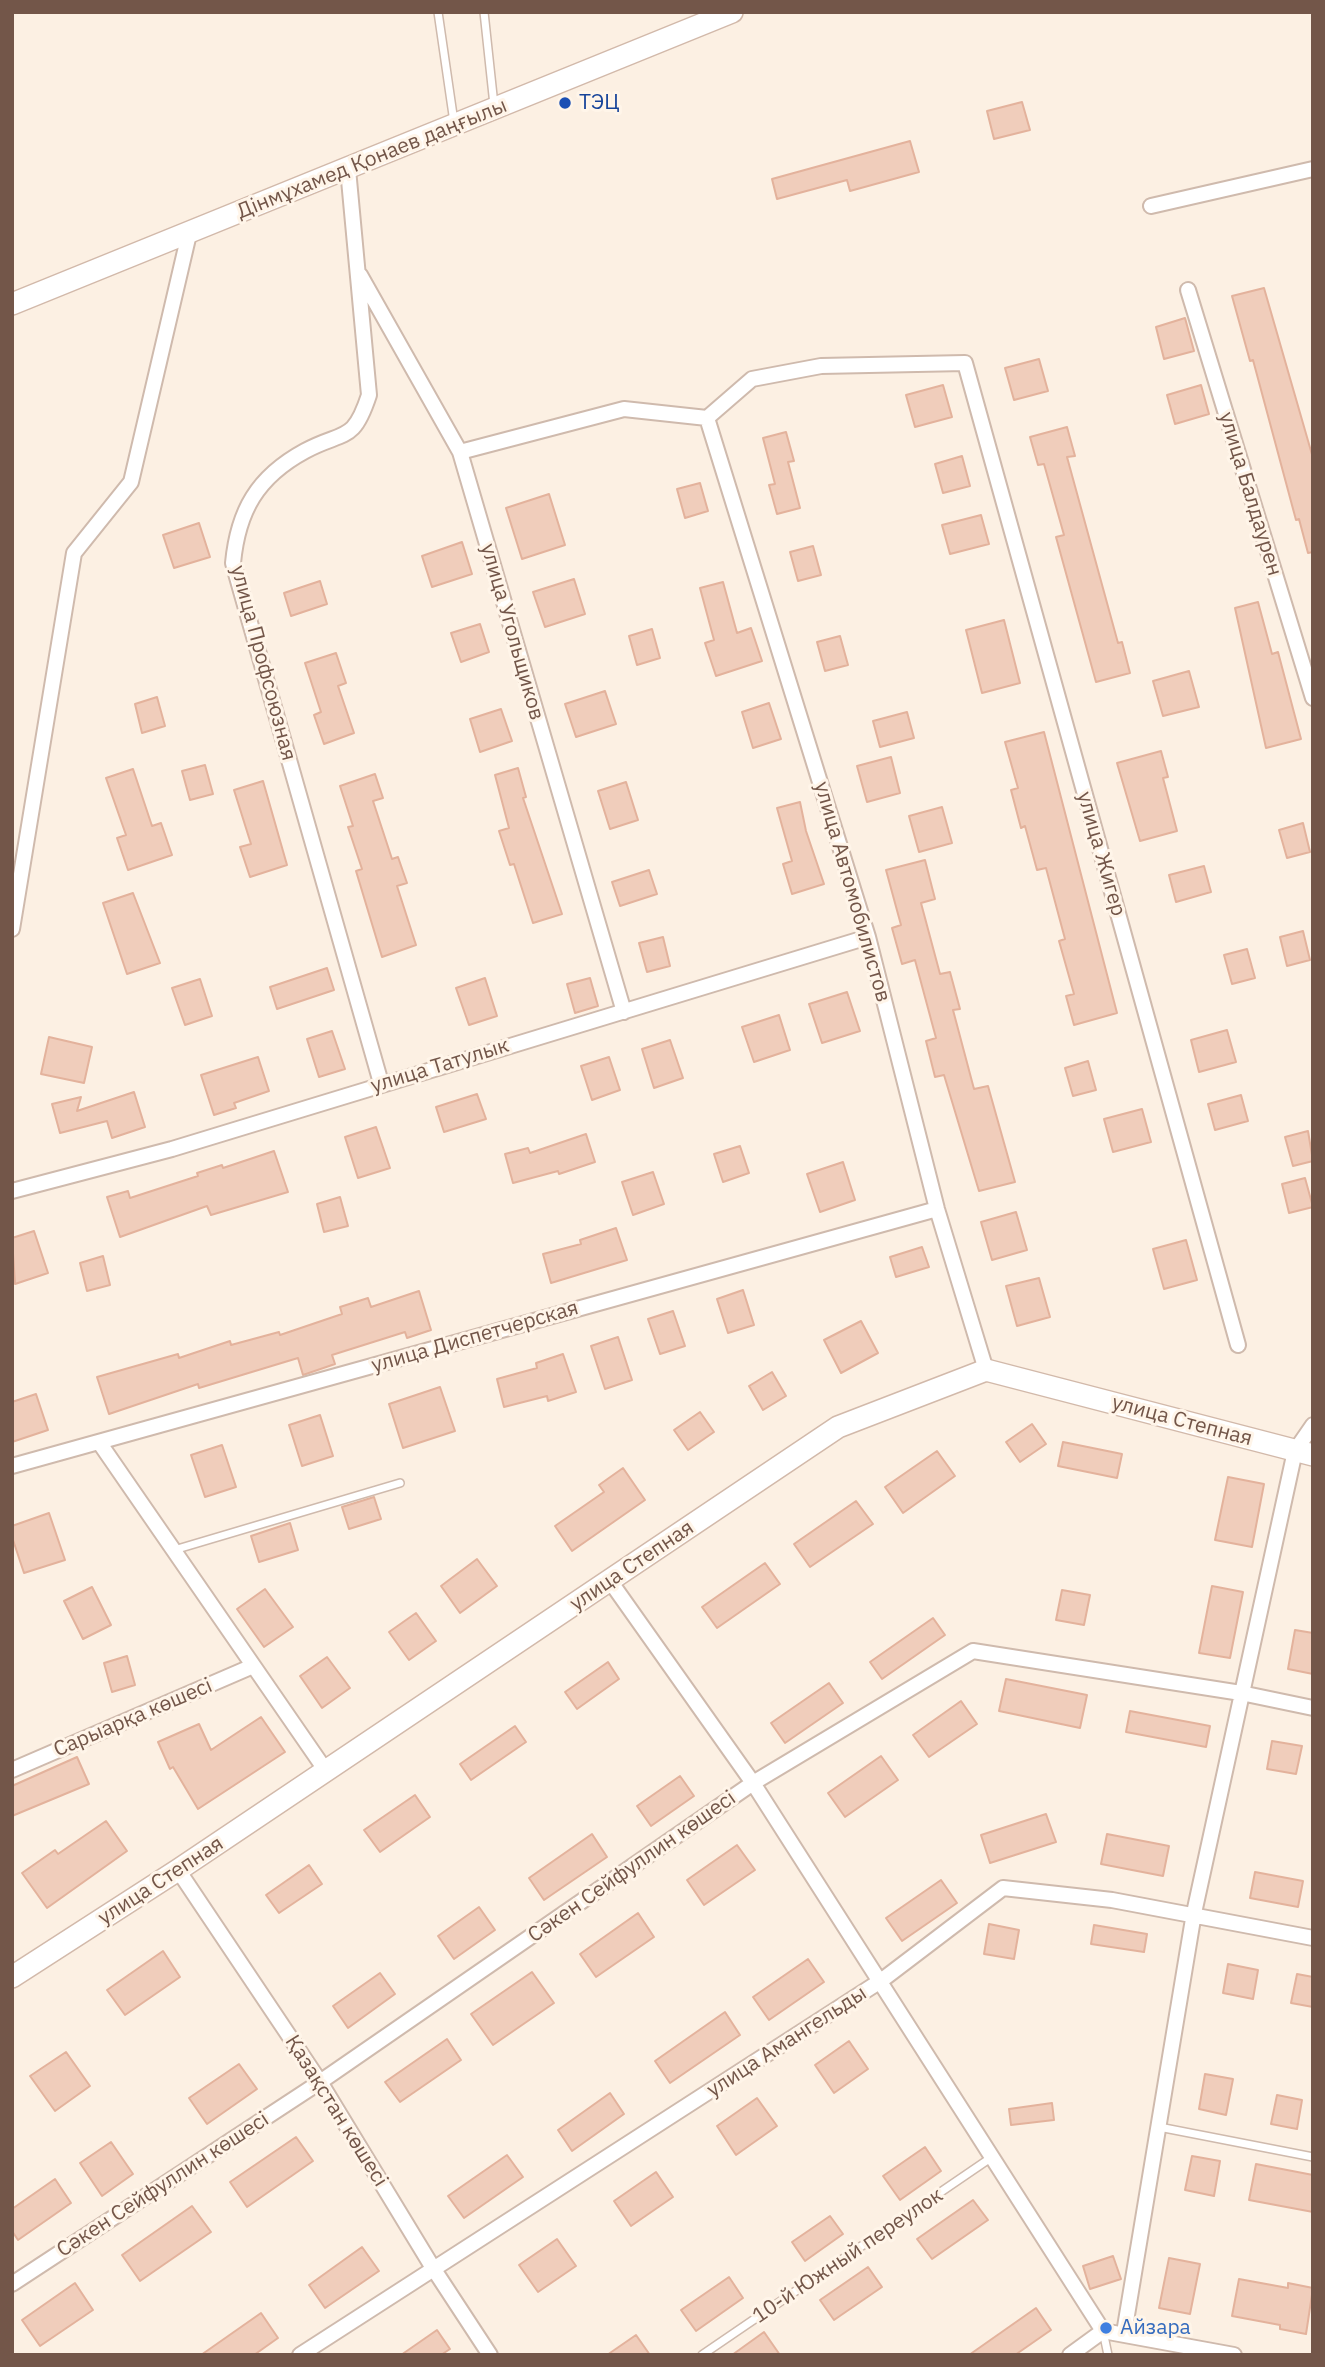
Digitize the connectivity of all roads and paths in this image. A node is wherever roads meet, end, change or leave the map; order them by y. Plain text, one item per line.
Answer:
1 (438, 12) edge
2 (484, 12) edge
3 (732, 12) edge
4 (495, 110) junction
5 (455, 126) junction
6 (348, 169) junction
7 (1313, 169) edge
8 (1151, 206) dead end
9 (189, 234) junction
10 (358, 270) junction
11 (1188, 290) dead end
12 (12, 304) edge
13 (707, 418) junction
14 (460, 452) junction
15 (1313, 698) edge
16 (12, 929) edge
17 (868, 937) junction
18 (624, 1012) junction
19 (381, 1083) junction
20 (12, 1191) edge
21 (937, 1209) junction
22 (1238, 1345) dead end
23 (986, 1370) junction
24 (1313, 1425) edge
25 (99, 1442) junction
26 (1304, 1453) edge
27 (12, 1466) edge
28 (400, 1483) dead end
29 (173, 1550) junction
30 (610, 1581) junction
31 (253, 1666) junction
32 (1241, 1693) junction
33 (1313, 1708) edge
34 (12, 1770) edge
35 (326, 1771) junction
36 (753, 1783) junction
37 (178, 1870) junction
38 (1194, 1913) junction
39 (1313, 1938) edge
40 (12, 1977) edge
41 (882, 1980) junction
42 (320, 2082) junction
43 (1158, 2127) junction
44 (993, 2157) junction
45 (1313, 2157) edge
46 (433, 2268) junction
47 (12, 2284) edge
48 (1103, 2331) junction
49 (1124, 2333) junction
50 (300, 2355) edge
51 (490, 2355) edge
52 (702, 2355) edge
53 (1070, 2355) edge
54 (1108, 2355) edge
55 (1234, 2355) edge

1 - 5 lane
2 - 4 lane
3 - 4 street, Дінмұхамед Қонаев даңғылы
4 - 5 street, Дінмұхамед Қонаев даңғылы
5 - 6 street, Дінмұхамед Қонаев даңғылы
6 - 9 street, Дінмұхамед Қонаев даңғылы
6 - 10 street, улица Профсоюзная
7 - 8 street
9 - 12 street, Дінмұхамед Қонаев даңғылы
9 - 16 street
10 - 14 street, улица Угольщиков
10 - 19 street, улица Профсоюзная
11 - 15 street, улица Балдаурен
13 - 14 street
13 - 17 street, улица Автомобилистов
13 - 22 street, улица Жигер
14 - 18 street, улица Угольщиков
17 - 18 street, улица Татулык
17 - 21 street, улица Автомобилистов
18 - 19 street, улица Татулык
19 - 20 street, улица Татулык
21 - 23 street, улица Автомобилистов
21 - 25 street, улица Диспетчерская
23 - 26 street, улица Степная
23 - 30 street, улица Степная
24 - 26 street
25 - 27 street, улица Диспетчерская
25 - 29 street
26 - 32 street
28 - 29 lane
29 - 31 street
30 - 35 street, улица Степная
30 - 36 street
31 - 34 street, Сарыарқа көшесі
31 - 35 street
32 - 33 street, Сәкен Сейфуллин көшесі
32 - 36 street, Сәкен Сейфуллин көшесі
32 - 38 street
35 - 37 street, улица Степная
36 - 41 street
36 - 42 street, Сәкен Сейфуллин көшесі
37 - 40 street, улица Степная
37 - 42 street, Қазақстан көшесі
38 - 39 street, улица Амангельды
38 - 41 street, улица Амангельды
38 - 43 street
41 - 44 street
41 - 46 street, улица Амангельды
42 - 46 street, Қазақстан көшесі
42 - 47 street, Сәкен Сейфуллин көшесі
43 - 45 lane
43 - 49 street
44 - 48 street
44 - 52 lane, 10-й Южный переулок
46 - 50 street, улица Амангельды
46 - 51 street, Қазақстан көшесі
48 - 49 street
48 - 53 street
48 - 54 lane
49 - 55 street

